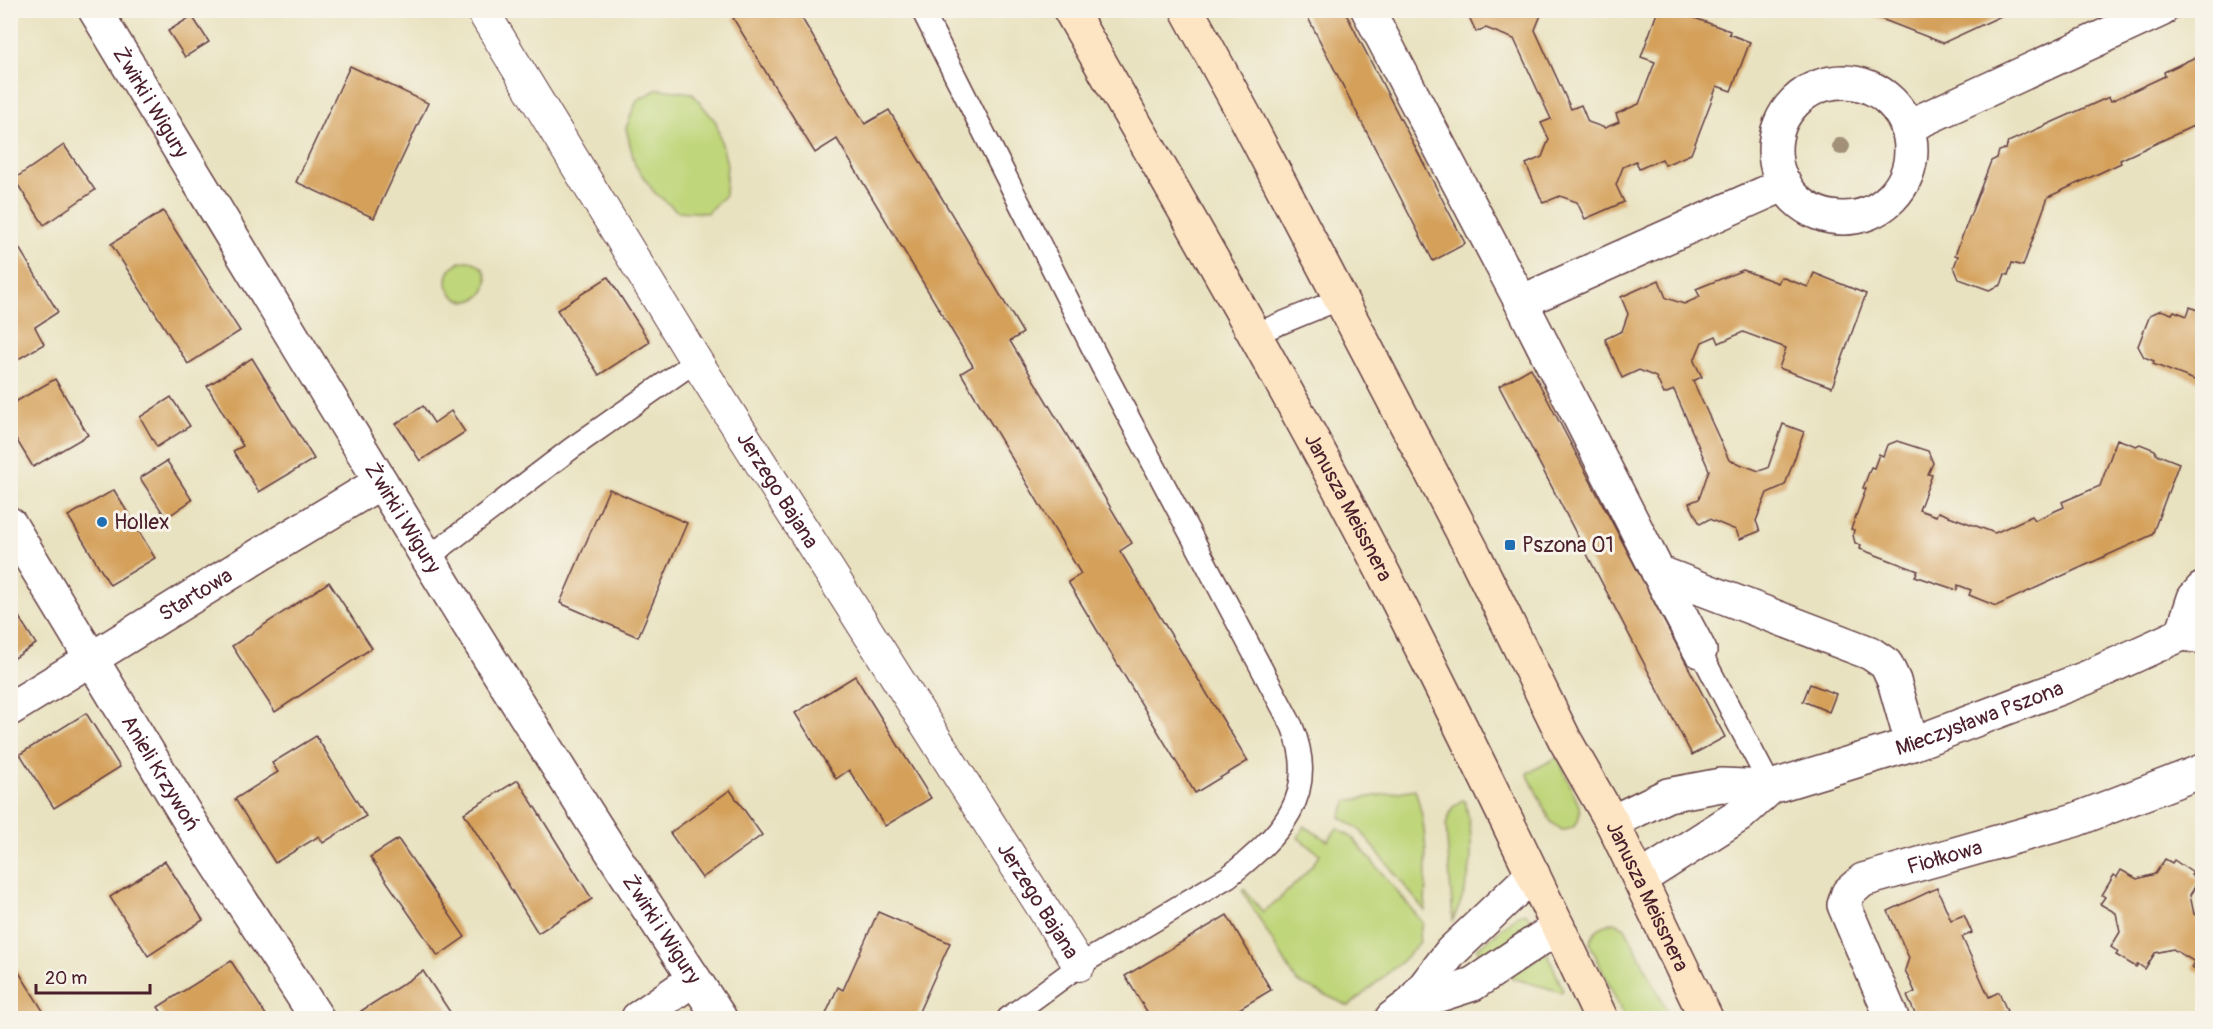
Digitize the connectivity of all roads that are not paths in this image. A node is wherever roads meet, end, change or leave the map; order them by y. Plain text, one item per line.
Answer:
1 (95, 10) edge
2 (482, 10) edge
3 (922, 10) edge
4 (1070, 10) edge
5 (1187, 10) edge
6 (1368, 10) edge
7 (2161, 10) edge
8 (1907, 127) junction
9 (1785, 184) junction
10 (1340, 299) junction
11 (1521, 302) junction
12 (1255, 334) junction
13 (696, 362) junction
14 (381, 483) junction
15 (10, 524) edge
16 (429, 557) junction
17 (1658, 572) junction
18 (2202, 589) edge
19 (2192, 635) edge
20 (1700, 651) joint
21 (92, 658) junction
22 (10, 709) edge
23 (1912, 744) junction
24 (2188, 776) edge
25 (1771, 787) junction
26 (2202, 799) edge
27 (1612, 822) junction
28 (1533, 874) junction
29 (1640, 879) junction
30 (1558, 927) junction
31 (1079, 965) junction
32 (694, 979) junction
33 (1401, 1011) edge
34 (317, 1018) edge
35 (638, 1018) edge
36 (720, 1018) edge
37 (1008, 1018) edge
38 (1601, 1018) edge
39 (1706, 1018) edge
40 (1892, 1018) edge

1 - 14 street, Żwirki i Wigury
2 - 13 street, Jerzego Bajana
3 - 31 lane
4 - 12 main road, Janusza Meissnera
5 - 10 main road, Janusza Meissnera
6 - 11 street
7 - 8 street
8 - 9 street
8 - 9 street
9 - 11 street
10 - 12 lane
10 - 27 main road, Janusza Meissnera
11 - 17 street
12 - 28 main road, Janusza Meissnera
13 - 16 lane
13 - 31 street, Jerzego Bajana
14 - 16 street, Żwirki i Wigury
14 - 21 street, Startowa
15 - 21 street, Anieli Krzywoń
16 - 32 street, Żwirki i Wigury
17 - 20 street
17 - 23 street
18 - 19 street, Mieczysława Pszona
19 - 23 street, Mieczysława Pszona
20 - 25 lane
21 - 22 street, Startowa
21 - 34 street, Anieli Krzywoń
23 - 25 street, Mieczysława Pszona
24 - 26 street, Fiołkowa
24 - 40 street, Fiołkowa
25 - 27 street, Mieczysława Pszona
25 - 29 street, Mieczysława Pszona
27 - 29 main road, Janusza Meissnera
28 - 30 main road, Janusza Meissnera
28 - 33 street
29 - 39 main road, Janusza Meissnera
30 - 33 street
30 - 38 main road, Janusza Meissnera
31 - 37 lane
32 - 35 street
32 - 36 street, Żwirki i Wigury

